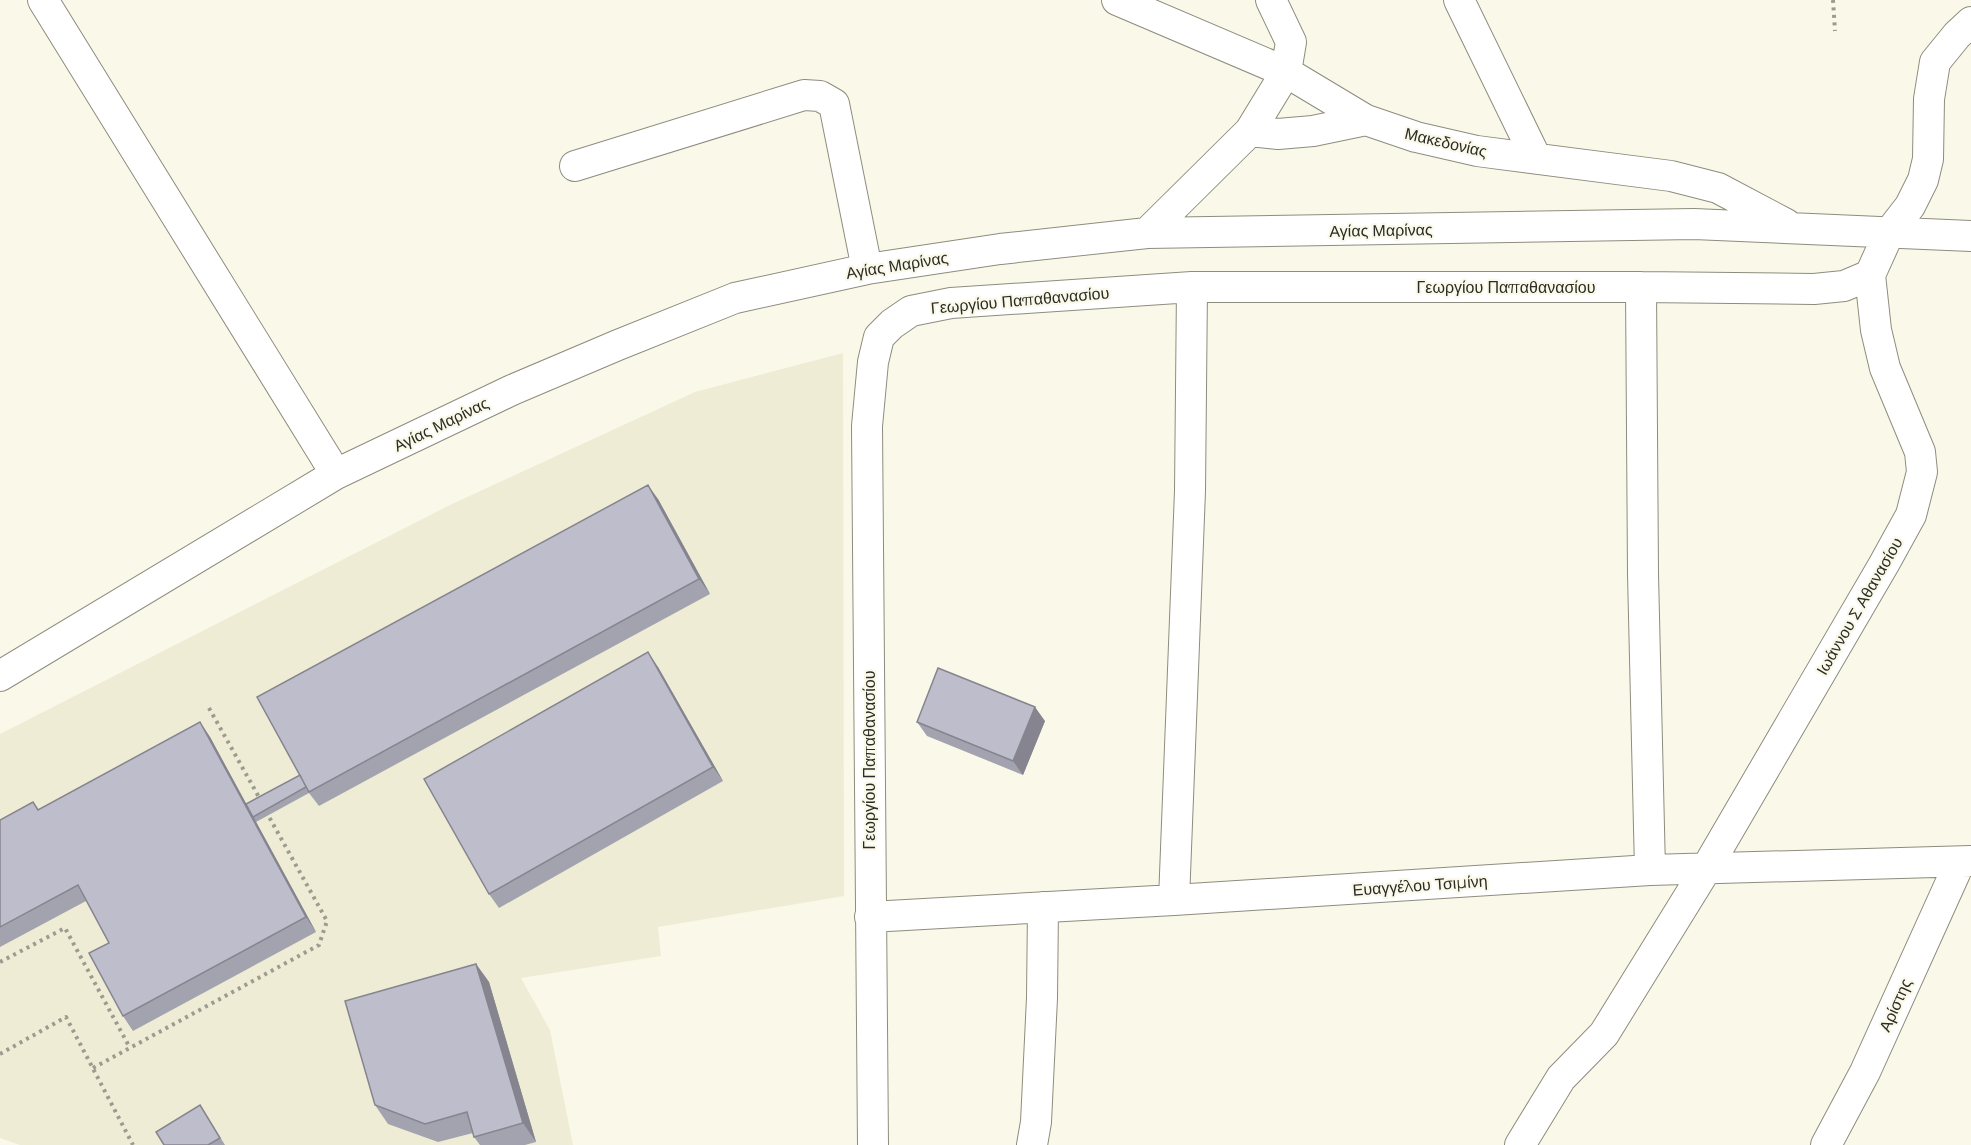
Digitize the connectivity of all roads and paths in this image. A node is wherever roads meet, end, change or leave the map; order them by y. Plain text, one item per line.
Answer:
1 (43, 0) edge
2 (1117, 0) edge
3 (1271, 0) edge
4 (1459, 0) edge
5 (1833, 0) edge
6 (1971, 22) edge
7 (1835, 31) dead end
8 (1286, 72) junction
9 (1366, 120) junction
10 (1250, 131) junction
11 (1536, 158) junction
12 (575, 166) dead end
13 (1792, 227) junction
14 (1889, 233) junction
15 (1147, 234) junction
16 (1971, 236) edge
17 (867, 268) junction
18 (1870, 275) junction
19 (1192, 287) junction
20 (1641, 287) junction
21 (336, 474) junction
22 (0, 676) edge
23 (209, 708) dead end
24 (262, 803) edge
25 (268, 815) edge
26 (1965, 862) edge
27 (1706, 869) junction
28 (1650, 870) junction
29 (1174, 900) junction
30 (1043, 907) junction
31 (870, 917) junction
32 (0, 962) edge
33 (130, 1048) junction
34 (0, 1054) edge
35 (93, 1068) junction
36 (133, 1145) edge
37 (873, 1145) edge
38 (1032, 1145) edge
39 (1520, 1145) edge
40 (1826, 1145) edge

1 - 21 street
2 - 8 street, Μακεδονίας
3 - 8 street
4 - 11 street
5 - 7 path
6 - 14 street
8 - 9 street, Μακεδονίας
8 - 10 street
9 - 10 street
9 - 11 street, Μακεδονίας
10 - 15 street
11 - 13 street, Μακεδονίας
12 - 17 street
13 - 14 street, Αγίας Μαρίνας
13 - 15 street, Αγίας Μαρίνας
14 - 16 street, Αγίας Μαρίνας
14 - 18 street
15 - 17 street, Αγίας Μαρίνας
17 - 21 street, Αγίας Μαρίνας
18 - 20 street, Γεωργίου Παπαθανασίου
18 - 27 street, Ιωάννου Σ Αθανασίου
19 - 20 street, Γεωργίου Παπαθανασίου
19 - 29 street
19 - 31 street, Γεωργίου Παπαθανασίου
20 - 28 street
21 - 22 street, Αγίας Μαρίνας
23 - 24 path
25 - 33 path
26 - 27 street, Ευαγγέλου Τσιμίνη
26 - 40 street, Αρίστης
27 - 28 street, Ευαγγέλου Τσιμίνη
27 - 39 street, Ιωάννου Σ Αθανασίου
28 - 29 street, Ευαγγέλου Τσιμίνη
29 - 30 street, Ευαγγέλου Τσιμίνη
30 - 31 street, Ευαγγέλου Τσιμίνη
30 - 38 street
31 - 37 street, Γεωργίου Παπαθανασίου
32 - 33 path
33 - 35 path
34 - 35 path
35 - 36 path

